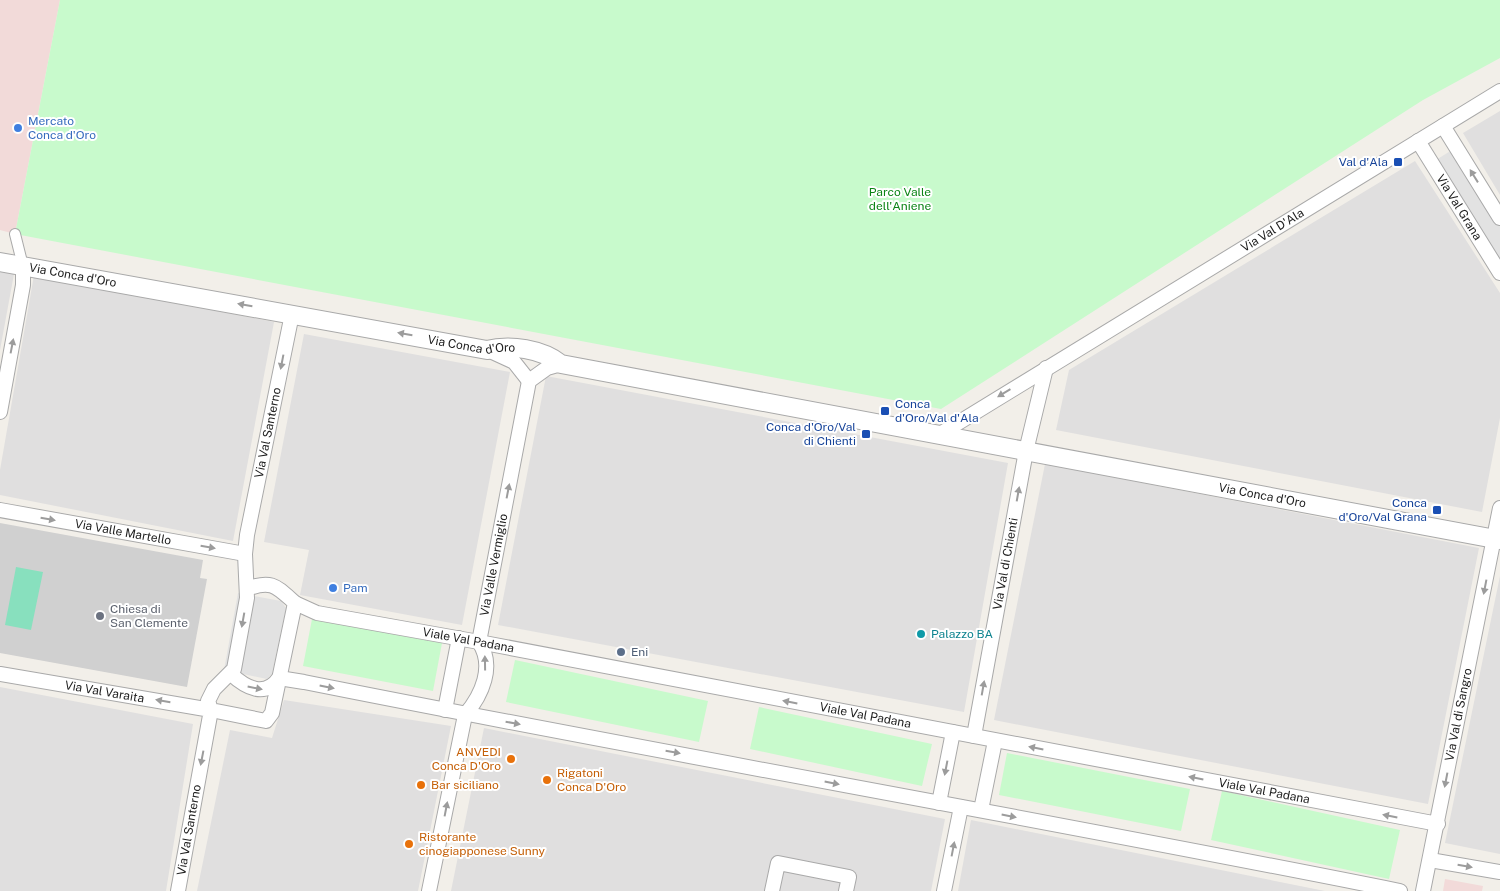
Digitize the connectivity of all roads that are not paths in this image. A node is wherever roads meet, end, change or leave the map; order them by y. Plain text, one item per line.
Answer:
1 (1500, 91) edge
2 (1443, 126) junction
3 (1418, 141) junction
4 (1500, 218) edge
5 (15, 234) dead end
6 (0, 262) edge
7 (23, 266) junction
8 (1500, 273) edge
9 (292, 314) junction
10 (487, 350) junction
11 (561, 364) junction
12 (1046, 368) junction
13 (529, 381) junction
14 (0, 412) edge
15 (940, 434) junction
16 (1026, 451) junction
17 (1500, 508) edge
18 (0, 510) edge
19 (1497, 539) edge
20 (245, 554) junction
21 (247, 589) junction
22 (295, 602) junction
23 (458, 638) junction
24 (479, 642) junction
25 (0, 674) edge
26 (231, 674) junction
27 (279, 678) junction
28 (211, 710) junction
29 (445, 710) junction
30 (465, 715) junction
31 (953, 732) junction
32 (974, 736) junction
33 (995, 741) junction
34 (940, 803) junction
35 (961, 807) junction
36 (980, 810) junction
37 (1438, 824) junction
38 (1430, 860) junction
39 (1500, 872) edge
40 (178, 891) edge
41 (429, 891) edge
42 (772, 891) edge
43 (846, 891) edge
44 (944, 891) edge
45 (1400, 891) edge
46 (1423, 891) edge

1 - 2 street, Via Val D'Ala
2 - 3 street, Via Val D'Ala
4 -> 2 street
3 - 8 street, Via Val Grana
3 - 12 street, Via Val D'Ala
5 - 7 street
6 - 7 street, Via Conca d'Oro
9 -> 7 street, Via Conca d'Oro
14 -> 7 street
10 -> 9 street, Via Conca d'Oro
9 -> 20 street, Via Val Santerno
10 - 11 street, Via Conca d'Oro
10 - 13 street
11 - 13 street
11 - 15 street, Via Conca d'Oro
12 -> 15 street, Via Val D'Ala
12 - 16 street, Via Val di Chienti
24 -> 13 street, Via Valle Vermiglio
15 - 16 street, Via Conca d'Oro
16 - 19 street, Via Conca d'Oro
32 -> 16 street, Via Val di Chienti
17 - 19 street
18 -> 20 street, Via Valle Martello
19 -> 37 street, Via Val di Sangro
20 - 21 street, Via Val Santerno
21 - 22 street, Viale Val Padana
21 -> 26 street, Via Val Santerno
22 - 23 street, Viale Val Padana
22 - 27 street
23 - 24 street, Viale Val Padana
23 - 29 street
30 -> 24 street, Via Valle Vermiglio
31 -> 24 street, Viale Val Padana
28 -> 25 street, Via Val Varaita
26 -> 27 street
26 - 28 street, Via Val Santerno
27 - 28 street, Via Val Varaita
27 -> 29 street
28 -> 40 street, Via Val Santerno
29 - 30 street
30 -> 34 street
41 -> 30 street, Via Valle Vermiglio
31 - 32 street, Viale Val Padana
31 -> 34 street
32 - 33 street, Viale Val Padana
33 - 36 street
37 -> 33 street, Viale Val Padana
34 - 35 street
35 - 36 street
44 -> 35 street
36 -> 45 street
37 - 38 street, Via Val di Sangro
38 -> 39 street
38 - 46 street, Via Val di Sangro
42 - 43 street

